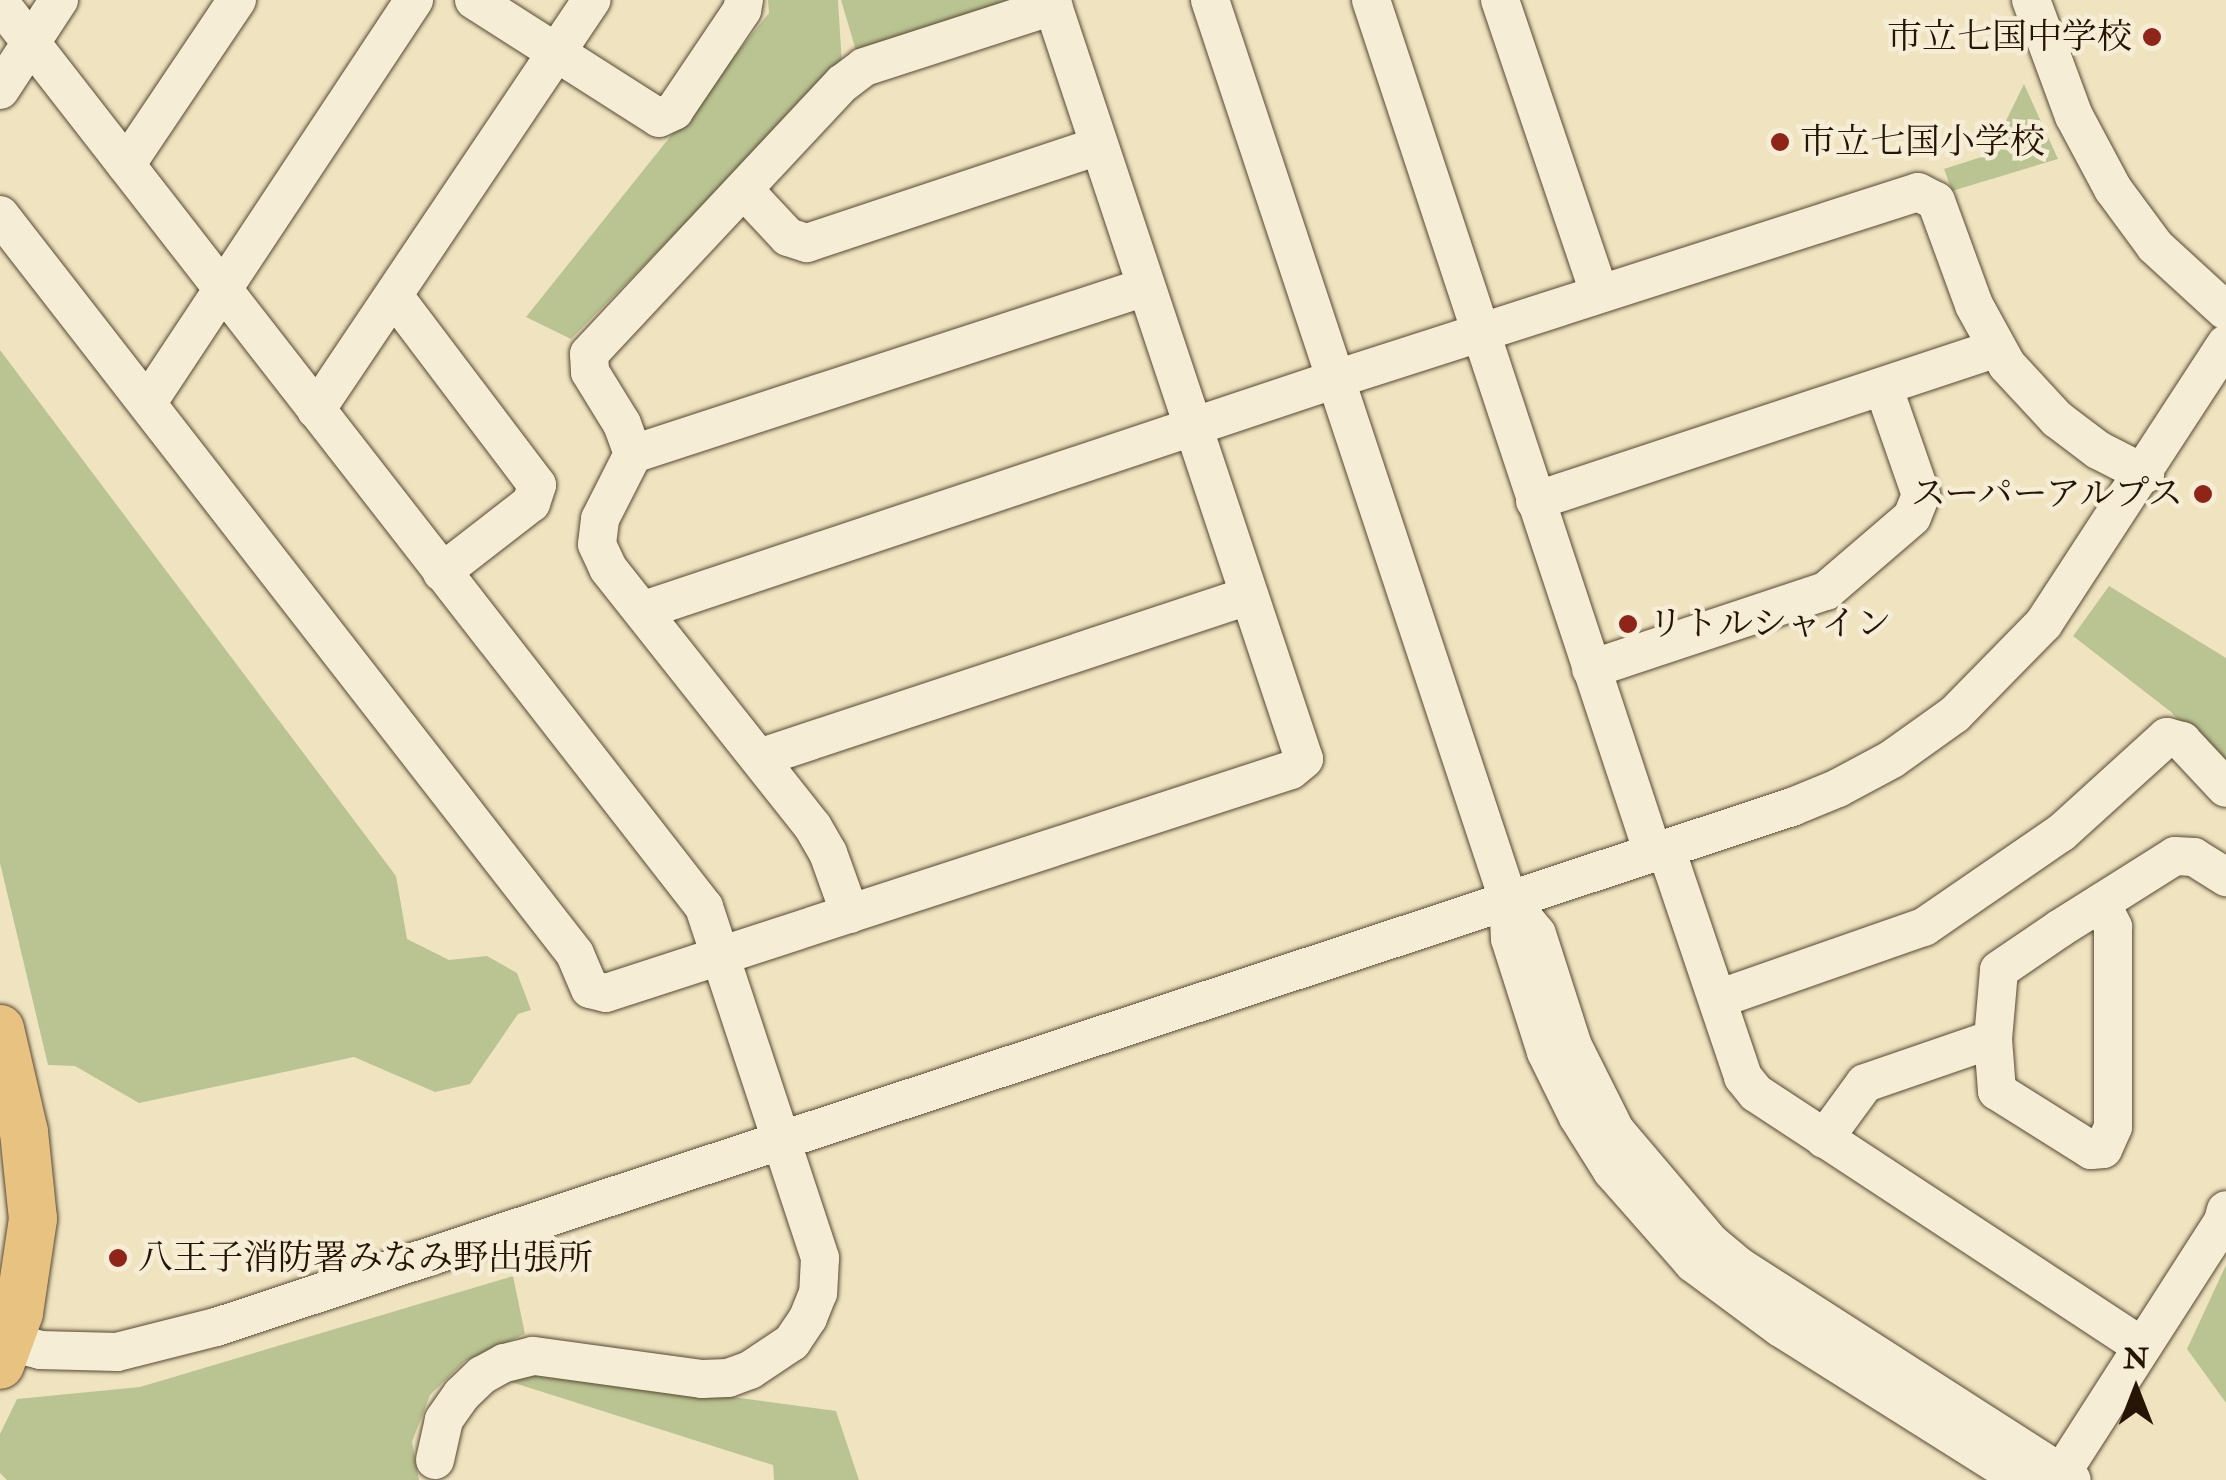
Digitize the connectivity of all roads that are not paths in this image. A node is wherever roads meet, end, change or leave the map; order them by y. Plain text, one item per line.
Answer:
1 (59, 0) edge
2 (237, 0) edge
3 (414, 0) edge
4 (474, 0) edge
5 (592, 0) edge
6 (744, 0) edge
7 (1210, 0) edge
8 (1370, 0) edge
9 (1500, 0) edge
10 (2031, 0) edge
11 (0, 3) edge
12 (1052, 3) edge
13 (30, 44) junction
14 (555, 55) junction
15 (0, 90) edge
16 (1099, 146) junction
17 (126, 164) junction
18 (745, 191) junction
19 (0, 215) edge
20 (1145, 287) junction
21 (222, 289) junction
22 (1598, 293) junction
23 (394, 296) junction
24 (2226, 311) edge
25 (1480, 332) junction
26 (2226, 344) edge
27 (1994, 348) junction
28 (1336, 379) junction
29 (1883, 386) junction
30 (148, 402) junction
31 (316, 410) junction
32 (1192, 426) junction
33 (633, 454) junction
34 (2144, 474) junction
35 (1535, 501) junction
36 (442, 572) junction
37 (1248, 596) junction
38 (644, 610) junction
39 (1592, 669) junction
40 (759, 758) junction
41 (2226, 788) edge
42 (1659, 851) junction
43 (2226, 876) edge
44 (1508, 899) junction
45 (2102, 903) junction
46 (850, 914) junction
47 (721, 958) junction
48 (1718, 999) junction
49 (0, 1030) edge
50 (1993, 1038) junction
51 (1824, 1139) junction
52 (782, 1141) junction
53 (2226, 1210) edge
54 (2140, 1344) junction
55 (5, 1354) edge
56 (434, 1460) dead end
57 (2064, 1478) edge
58 (2022, 1480) edge

1 - 13 street
2 - 17 street
3 - 21 street
4 - 14 street
5 - 14 street
6 - 14 street
7 - 28 street
8 - 25 street
9 - 22 street
10 - 24 street
11 - 13 street
12 - 16 street
12 - 18 street
13 - 15 street
13 - 17 street
14 - 23 street
16 - 18 street
16 - 20 street
17 - 21 street
18 - 33 street
19 - 30 street
20 - 32 street
20 - 33 street
21 - 30 street
21 - 31 street
22 - 25 street
22 - 27 street
23 - 31 street
23 - 36 street
25 - 28 street
25 - 35 street
26 - 34 street
27 - 29 street
27 - 34 street
28 - 32 street
28 - 44 street
29 - 35 street
29 - 39 street
30 - 47 street
31 - 36 street
32 - 37 street
32 - 38 street
33 - 38 street
34 - 42 street
35 - 39 street
36 - 47 street
37 - 40 street
37 - 46 street
38 - 40 street
39 - 42 street
40 - 46 street
41 - 48 street
42 - 44 street
42 - 48 street
43 - 45 street
44 - 52 street
44 - 57 street
44 - 58 street
45 - 50 street
45 - 50 street
46 - 47 street
47 - 52 street
48 - 51 street
49 - 55 main road
50 - 51 street
51 - 54 street
52 - 55 street
52 - 56 street
53 - 54 street
54 - 57 street

